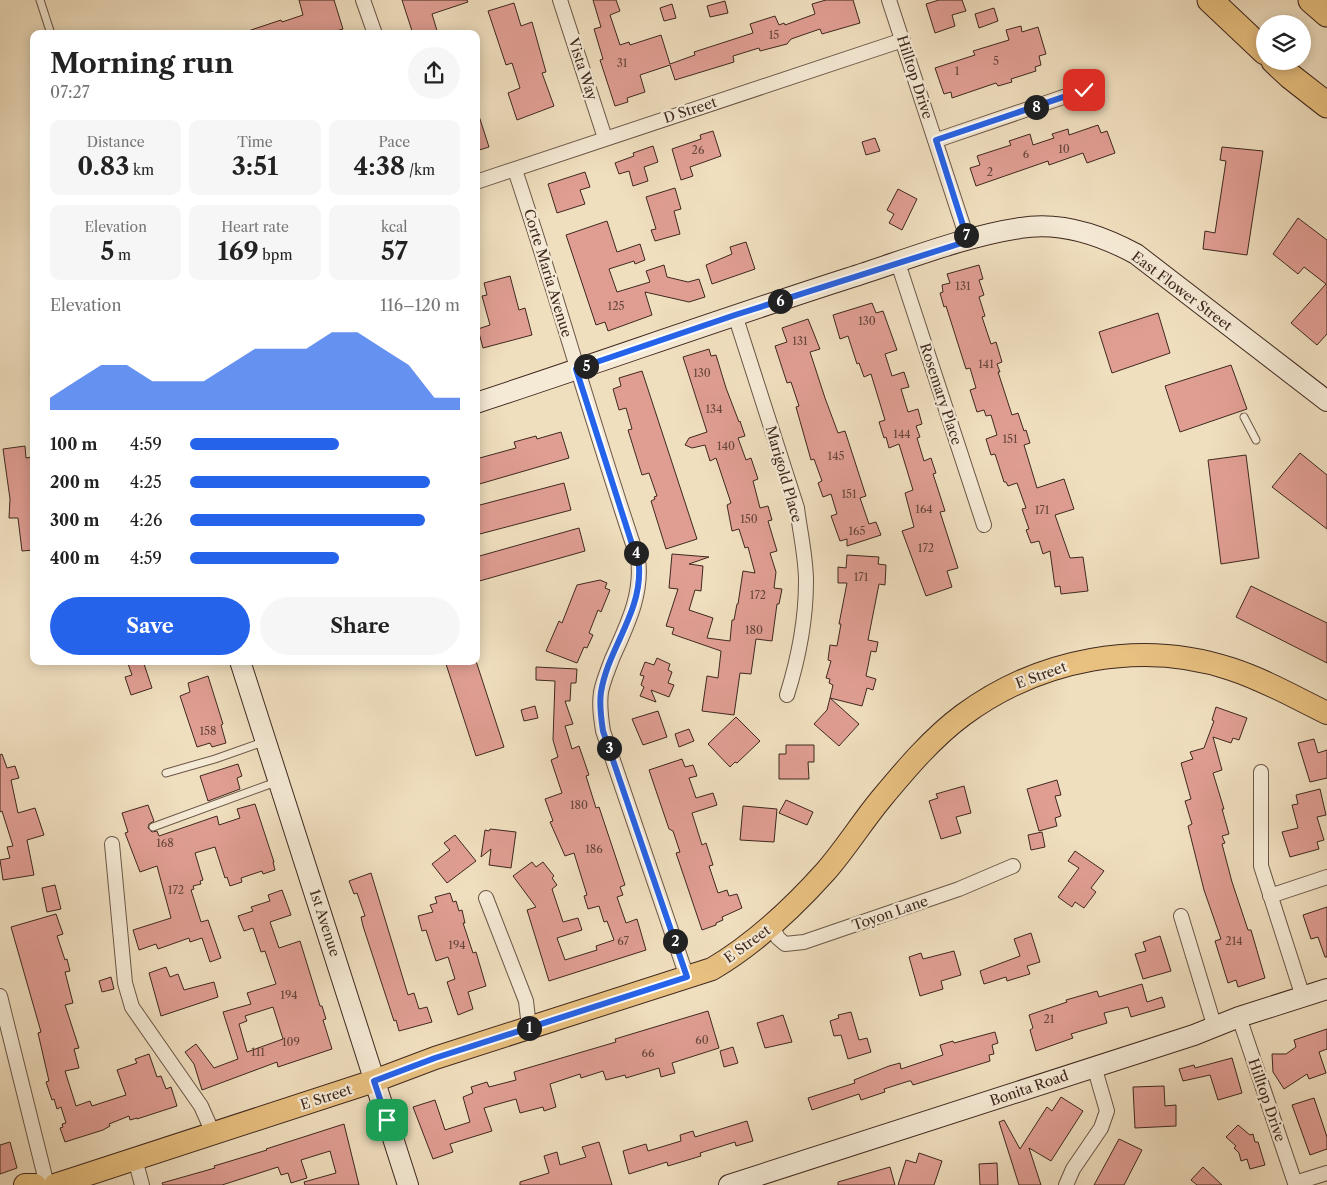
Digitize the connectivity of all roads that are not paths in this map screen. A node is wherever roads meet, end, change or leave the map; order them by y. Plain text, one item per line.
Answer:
1 (40, 0) edge
2 (364, 0) edge
3 (560, 0) edge
4 (889, 0) edge
5 (1210, 0) edge
6 (1311, 0) edge
7 (1327, 14) edge
8 (50, 30) edge
9 (374, 30) edge
10 (903, 40) junction
11 (1256, 43) edge
12 (1284, 70) edge
13 (1084, 90) dead end
14 (1327, 104) edge
15 (605, 138) junction
16 (936, 140) junction
17 (515, 170) junction
18 (480, 181) edge
19 (968, 241) junction
20 (898, 263) junction
21 (735, 315) junction
22 (576, 369) junction
23 (1327, 401) edge
24 (480, 402) edge
25 (1244, 418) dead end
26 (1256, 440) dead end
27 (984, 525) dead end
28 (241, 665) edge
29 (786, 695) dead end
30 (1327, 713) edge
31 (266, 741) junction
32 (1262, 772) dead end
33 (166, 773) dead end
34 (279, 781) junction
35 (154, 827) dead end
36 (112, 844) dead end
37 (1013, 866) dead end
38 (1327, 877) edge
39 (1270, 896) junction
40 (486, 898) dead end
41 (1181, 916) dead end
42 (772, 926) junction
43 (687, 977) junction
44 (1327, 989) edge
45 (0, 996) edge
46 (1303, 997) junction
47 (1239, 1017) junction
48 (530, 1027) junction
49 (1215, 1028) junction
50 (1094, 1066) junction
51 (374, 1081) junction
52 (213, 1133) junction
53 (135, 1159) junction
54 (1327, 1172) edge
55 (25, 1185) edge
56 (35, 1185) edge
57 (47, 1185) edge
58 (55, 1185) edge
59 (142, 1185) edge
60 (408, 1185) edge
61 (729, 1185) edge
62 (1066, 1185) edge

1 - 8 lane
2 - 9 street
3 - 15 street, Vista Way
4 - 10 street, Hilltop Drive
5 - 11 highway
6 - 7 highway
10 - 15 street, D Street
10 - 16 street, Hilltop Drive
12 - 14 highway
13 - 16 street
15 - 17 street, D Street
16 - 19 street, Hilltop Drive
17 - 18 street, D Street
17 - 22 street, Corte Maria Avenue
19 - 20 street, East Flower Street
19 - 23 street, East Flower Street
20 - 21 street, East Flower Street
20 - 27 street, Rosemary Place
21 - 22 street, East Flower Street
21 - 29 street, Marigold Place
22 - 24 street, East Flower Street
22 - 43 street, Corte Maria Avenue
25 - 26 lane
28 - 31 street, 1st Avenue
30 - 42 main road, E Street
31 - 33 lane
31 - 34 street, 1st Avenue
32 - 39 street
34 - 35 lane
34 - 51 street, 1st Avenue
36 - 52 street
37 - 42 street, Toyon Lane
38 - 39 street
39 - 46 street
40 - 48 street
41 - 49 street
42 - 43 main road, E Street
43 - 48 main road, E Street
44 - 46 street, Bonita Road
45 - 57 street
46 - 47 street, Bonita Road
47 - 49 street, Bonita Road
47 - 54 street, Hilltop Drive
48 - 51 main road, E Street
49 - 50 street, Bonita Road
50 - 61 street, Bonita Road
50 - 62 street
51 - 52 main road, E Street
51 - 60 street, 1st Avenue
52 - 53 main road, E Street
53 - 58 main road, E Street
53 - 59 street
55 - 56 main road

